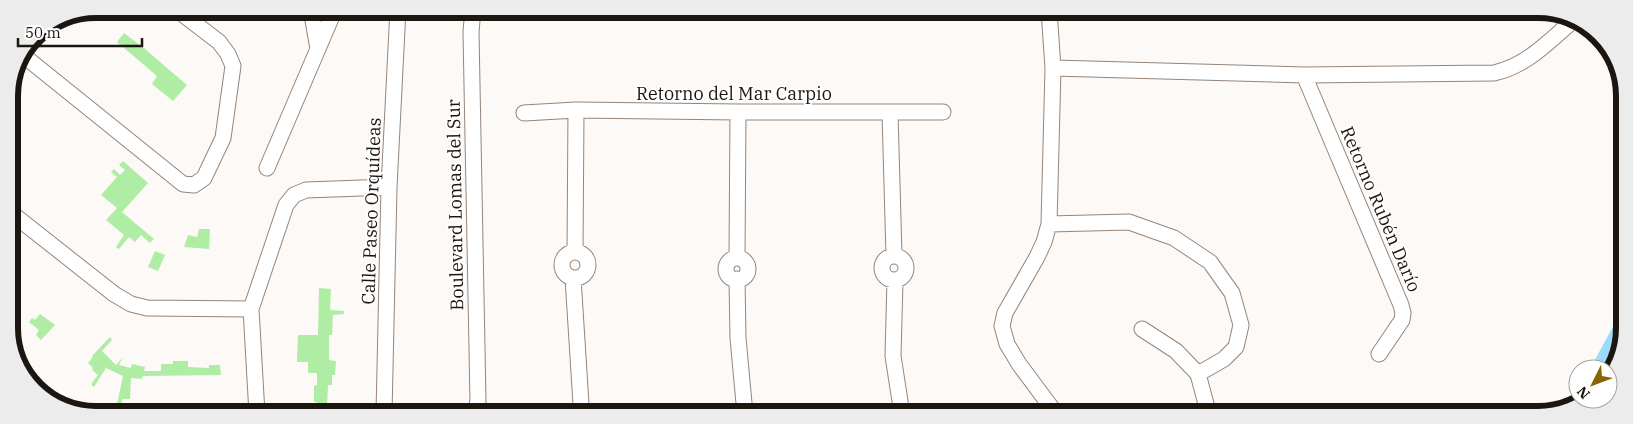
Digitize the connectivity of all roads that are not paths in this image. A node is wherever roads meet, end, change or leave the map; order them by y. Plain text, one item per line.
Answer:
1 (188, 18) edge
2 (313, 18) edge
3 (331, 18) edge
4 (398, 18) edge
5 (472, 18) edge
6 (1049, 18) edge
7 (1568, 25) dead end
8 (318, 49) junction
9 (27, 59) edge
10 (1052, 68) junction
11 (1304, 75) junction
12 (576, 110) junction
13 (738, 112) junction
14 (890, 112) junction
15 (943, 112) dead end
16 (524, 113) dead end
17 (267, 168) dead end
18 (389, 187) junction
19 (18, 218) edge
20 (1049, 224) junction
21 (251, 309) junction
22 (1142, 329) dead end
23 (1379, 354) dead end
24 (1198, 374) junction
25 (256, 406) edge
26 (384, 406) edge
27 (477, 406) edge
28 (582, 406) edge
29 (744, 406) edge
30 (901, 406) edge
31 (1050, 406) edge
32 (1207, 406) edge

1 - 9 street
2 - 8 street
3 - 8 street
4 - 18 street, Calle Paseo Orquídeas
5 - 27 street, Boulevard Lomas del Sur
6 - 10 street
7 - 11 street
8 - 17 street
10 - 11 street
10 - 20 street
11 - 23 street, Retorno Rubén Darío
12 - 13 street, Retorno del Mar Carpio
12 - 16 street, Retorno del Mar Carpio
12 - 28 street
13 - 14 street, Retorno del Mar Carpio
13 - 29 street
14 - 15 street, Retorno del Mar Carpio
14 - 30 street
18 - 21 street
18 - 26 street, Calle Paseo Orquídeas
19 - 21 street
20 - 24 street
20 - 31 street
21 - 25 street
22 - 24 street
24 - 32 street

